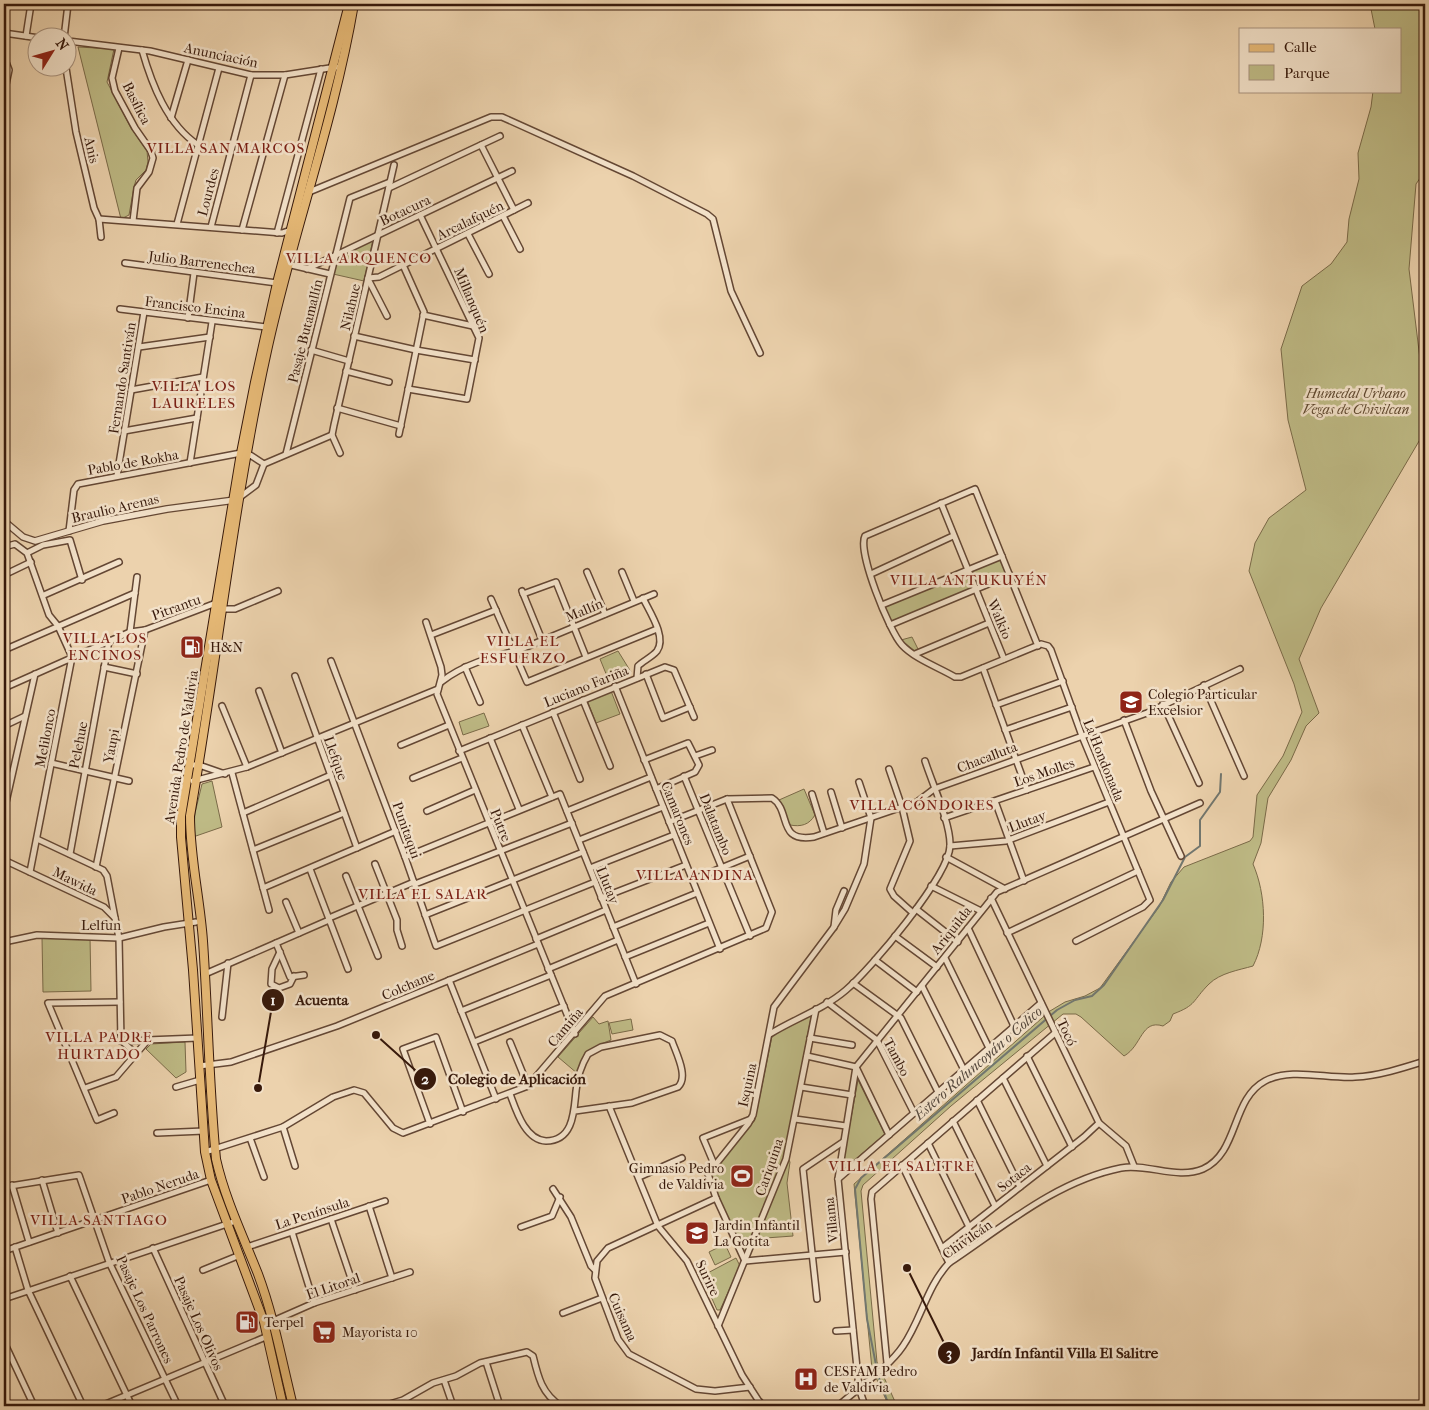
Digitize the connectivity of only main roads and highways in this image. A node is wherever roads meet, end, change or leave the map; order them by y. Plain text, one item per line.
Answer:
1 (349, 4) edge
2 (354, 4) edge
3 (337, 67) junction
4 (286, 264) junction
5 (244, 453) junction
6 (238, 499) junction
7 (194, 871) junction
8 (193, 922) junction
9 (205, 965) junction
10 (283, 1406) edge
11 (293, 1406) edge

1 - 3 main road, Avenida Pedro de Valdivia
2 - 3 main road, Avenida Pedro de Valdivia
3 - 4 main road, Avenida Pedro de Valdivia
3 - 4 main road, Avenida Pedro de Valdivia
4 - 5 main road, Avenida Pedro de Valdivia
4 - 5 main road, Avenida Pedro de Valdivia
5 - 6 main road, Avenida Pedro de Valdivia
6 - 7 main road, Avenida Pedro de Valdivia
6 - 8 main road, Avenida Pedro de Valdivia
7 - 8 main road
7 - 9 main road, Avenida Pedro de Valdivia
8 - 9 main road
8 - 10 main road, Avenida Pedro de Valdivia
9 - 11 main road, Avenida Pedro de Valdivia

